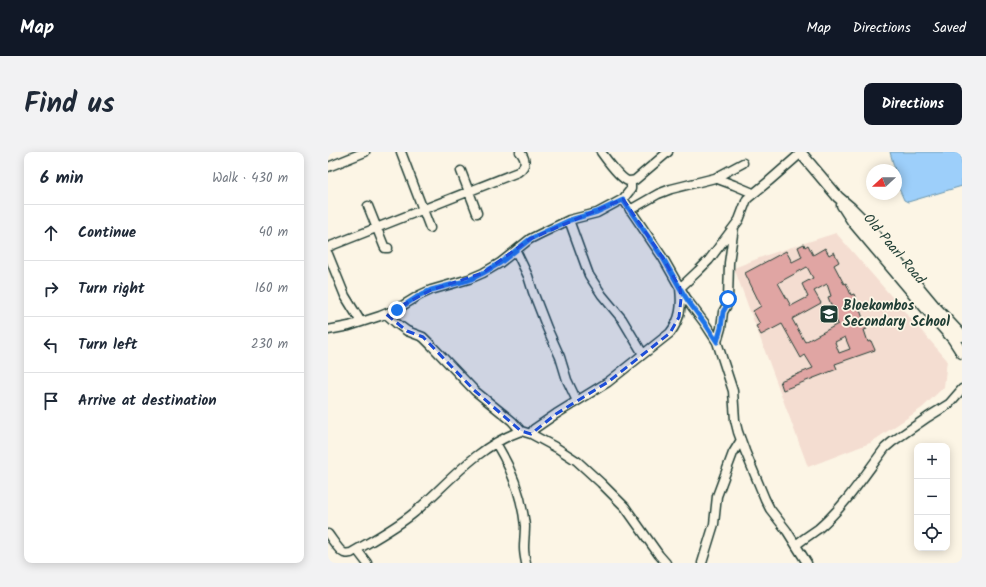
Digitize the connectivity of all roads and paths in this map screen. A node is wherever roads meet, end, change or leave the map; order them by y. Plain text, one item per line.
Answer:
1 (365, 152) edge
2 (401, 152) edge
3 (520, 152) edge
4 (601, 152) edge
5 (668, 152) edge
6 (800, 153) edge
7 (743, 163) dead end
8 (328, 167) edge
9 (461, 171) dead end
10 (715, 178) junction
11 (631, 181) junction
12 (469, 191) junction
13 (753, 193) junction
14 (838, 198) junction
15 (623, 200) junction
16 (368, 206) dead end
17 (423, 209) junction
18 (630, 210) junction
19 (477, 212) dead end
20 (570, 220) junction
21 (734, 226) junction
22 (377, 228) junction
23 (430, 228) dead end
24 (328, 247) edge
25 (388, 248) dead end
26 (516, 251) junction
27 (328, 254) edge
28 (680, 288) junction
29 (386, 314) junction
30 (360, 322) junction
31 (328, 330) edge
32 (962, 336) edge
33 (717, 342) junction
34 (962, 353) edge
35 (643, 354) junction
36 (962, 389) edge
37 (577, 400) junction
38 (521, 431) junction
39 (531, 434) junction
40 (741, 440) junction
41 (496, 443) junction
42 (328, 534) edge
43 (796, 545) junction
44 (357, 550) junction
45 (367, 563) edge
46 (526, 563) edge
47 (666, 563) edge
48 (702, 563) edge
49 (807, 563) edge

1 - 8 street
2 - 17 street
3 - 12 street
4 - 11 street
5 - 11 street
6 - 13 street
6 - 14 main road, Old Paarl Road
7 - 10 street
9 - 12 street
10 - 13 street
10 - 18 street
11 - 15 street
12 - 17 street
12 - 19 street
13 - 21 street
14 - 32 main road, Old Paarl Road
14 - 34 main road, Old Paarl Road
15 - 18 street
15 - 20 street
16 - 22 street
17 - 22 street
17 - 23 street
18 - 28 street
20 - 26 street
20 - 35 street
21 - 28 street
21 - 33 street
22 - 24 street
22 - 25 street
26 - 29 street
26 - 37 street
27 - 30 street
28 - 33 street
28 - 35 street
29 - 30 street
29 - 38 street
30 - 31 street
33 - 40 street
35 - 37 street
36 - 43 street
37 - 39 street
38 - 39 street
38 - 41 street
39 - 47 street
40 - 43 street
40 - 48 street
41 - 44 street
41 - 46 street
42 - 44 street
43 - 49 street
44 - 45 street

